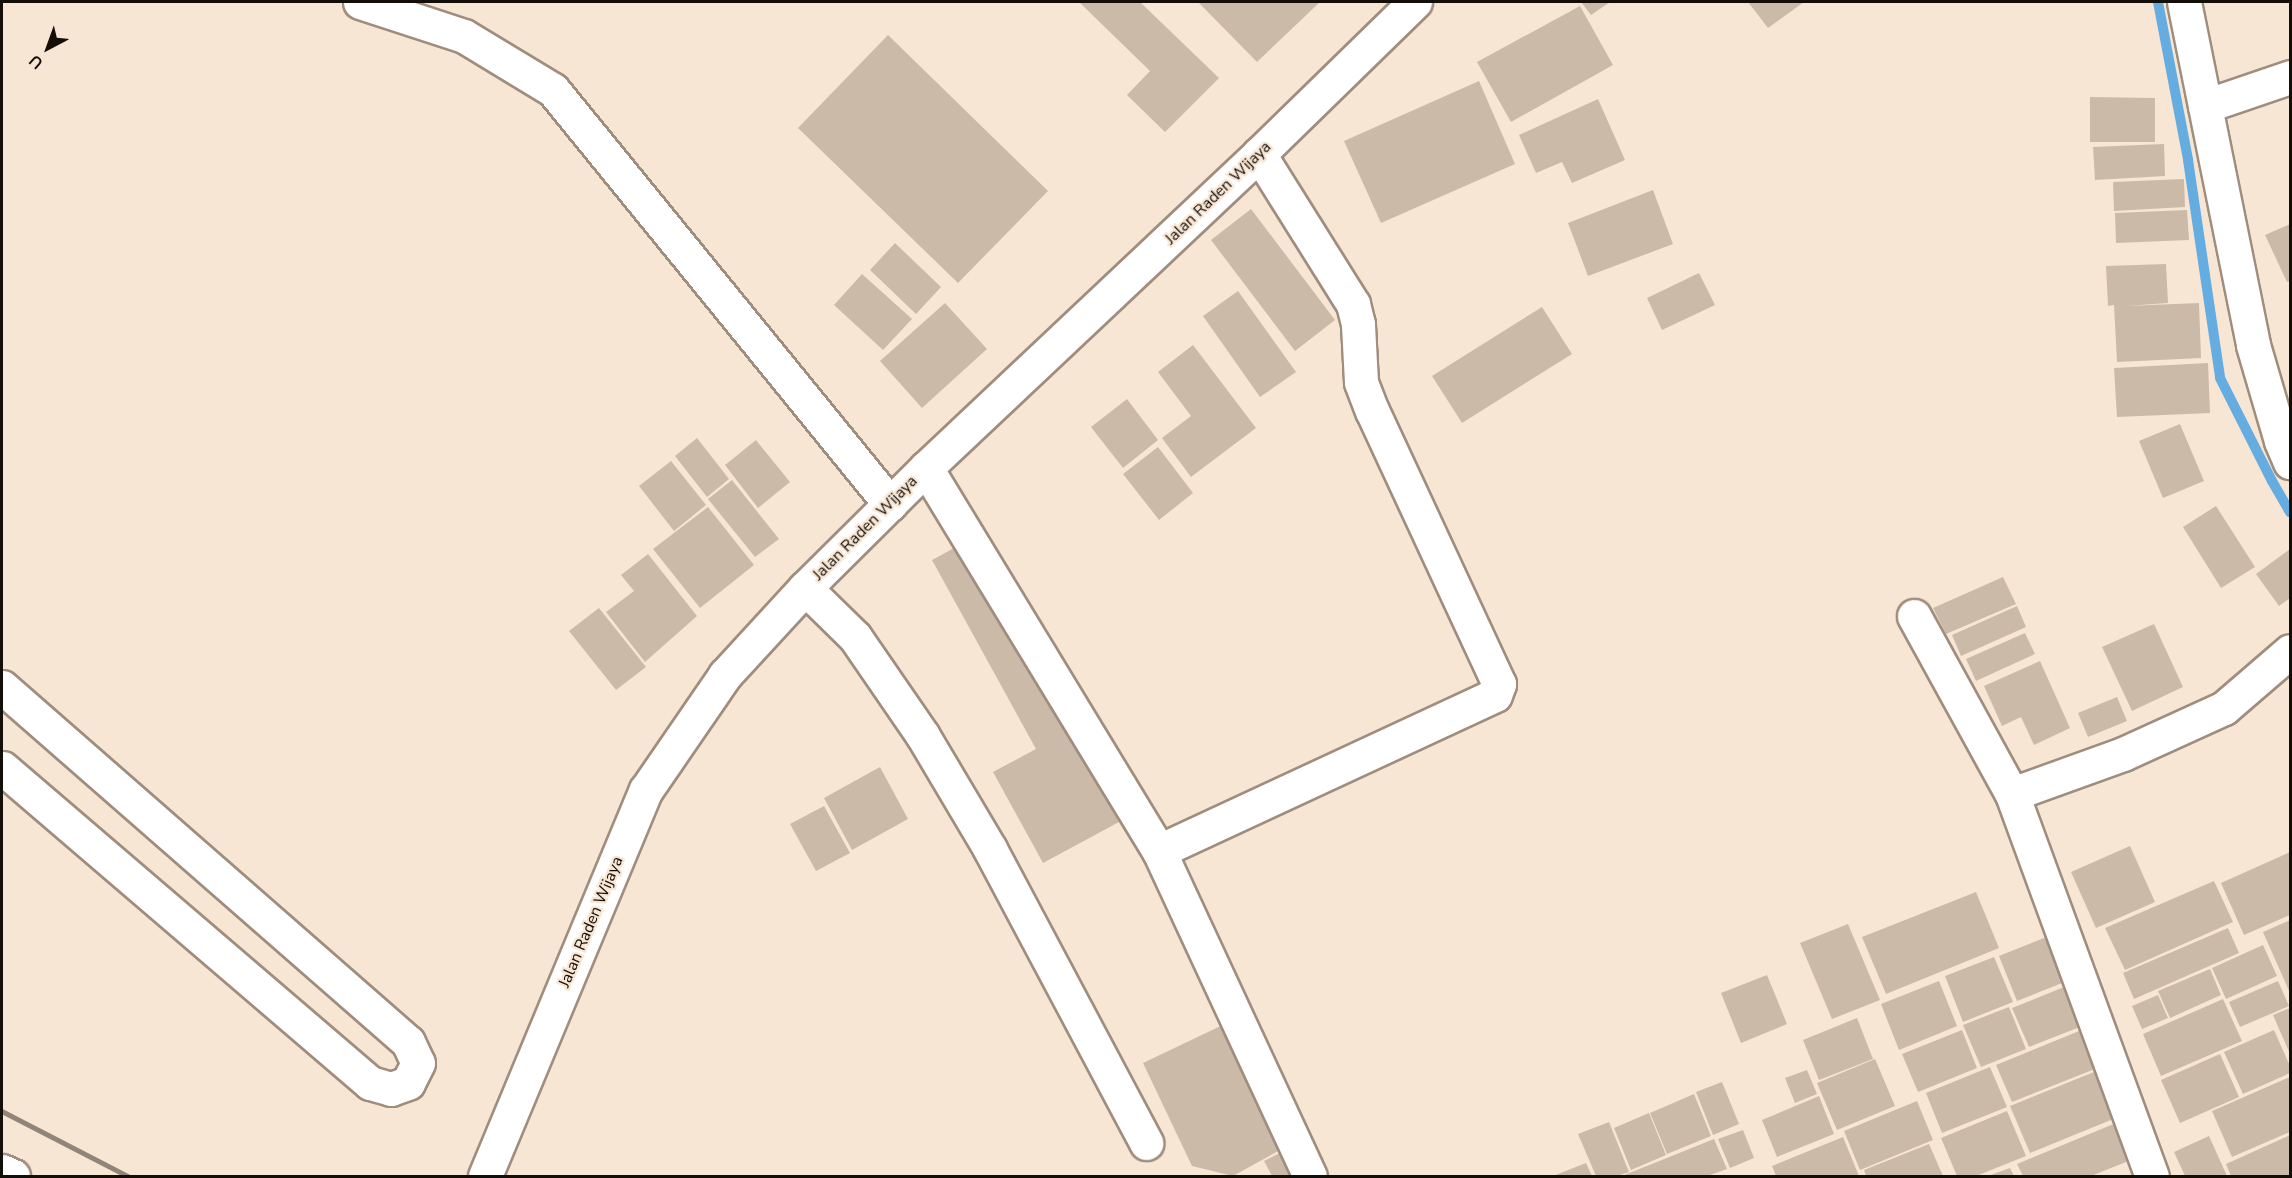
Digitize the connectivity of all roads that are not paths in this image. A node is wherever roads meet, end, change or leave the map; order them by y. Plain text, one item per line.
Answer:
1 (360, 2) edge
2 (1415, 2) edge
3 (2184, 2) edge
4 (2290, 77) edge
5 (2205, 106) junction
6 (1259, 154) junction
7 (2290, 462) edge
8 (926, 468) junction
9 (890, 504) junction
10 (805, 588) junction
11 (1914, 616) dead end
12 (2290, 651) edge
13 (2, 687) edge
14 (2, 768) edge
15 (2012, 794) junction
16 (1160, 851) junction
17 (1146, 1143) dead end
18 (2, 1171) edge
19 (14, 1176) edge
20 (485, 1176) edge
21 (1310, 1176) edge
22 (2152, 1176) edge

1 - 9 main road
2 - 6 main road, Jalan Raden Wijaya
3 - 5 main road
4 - 5 main road
5 - 7 main road
6 - 8 main road, Jalan Raden Wijaya
6 - 16 main road
8 - 9 main road, Jalan Raden Wijaya
8 - 16 main road
9 - 10 main road, Jalan Raden Wijaya
10 - 17 main road
10 - 20 main road, Jalan Raden Wijaya
11 - 15 main road
12 - 15 main road
13 - 14 main road
15 - 22 main road
16 - 21 main road
18 - 19 main road

